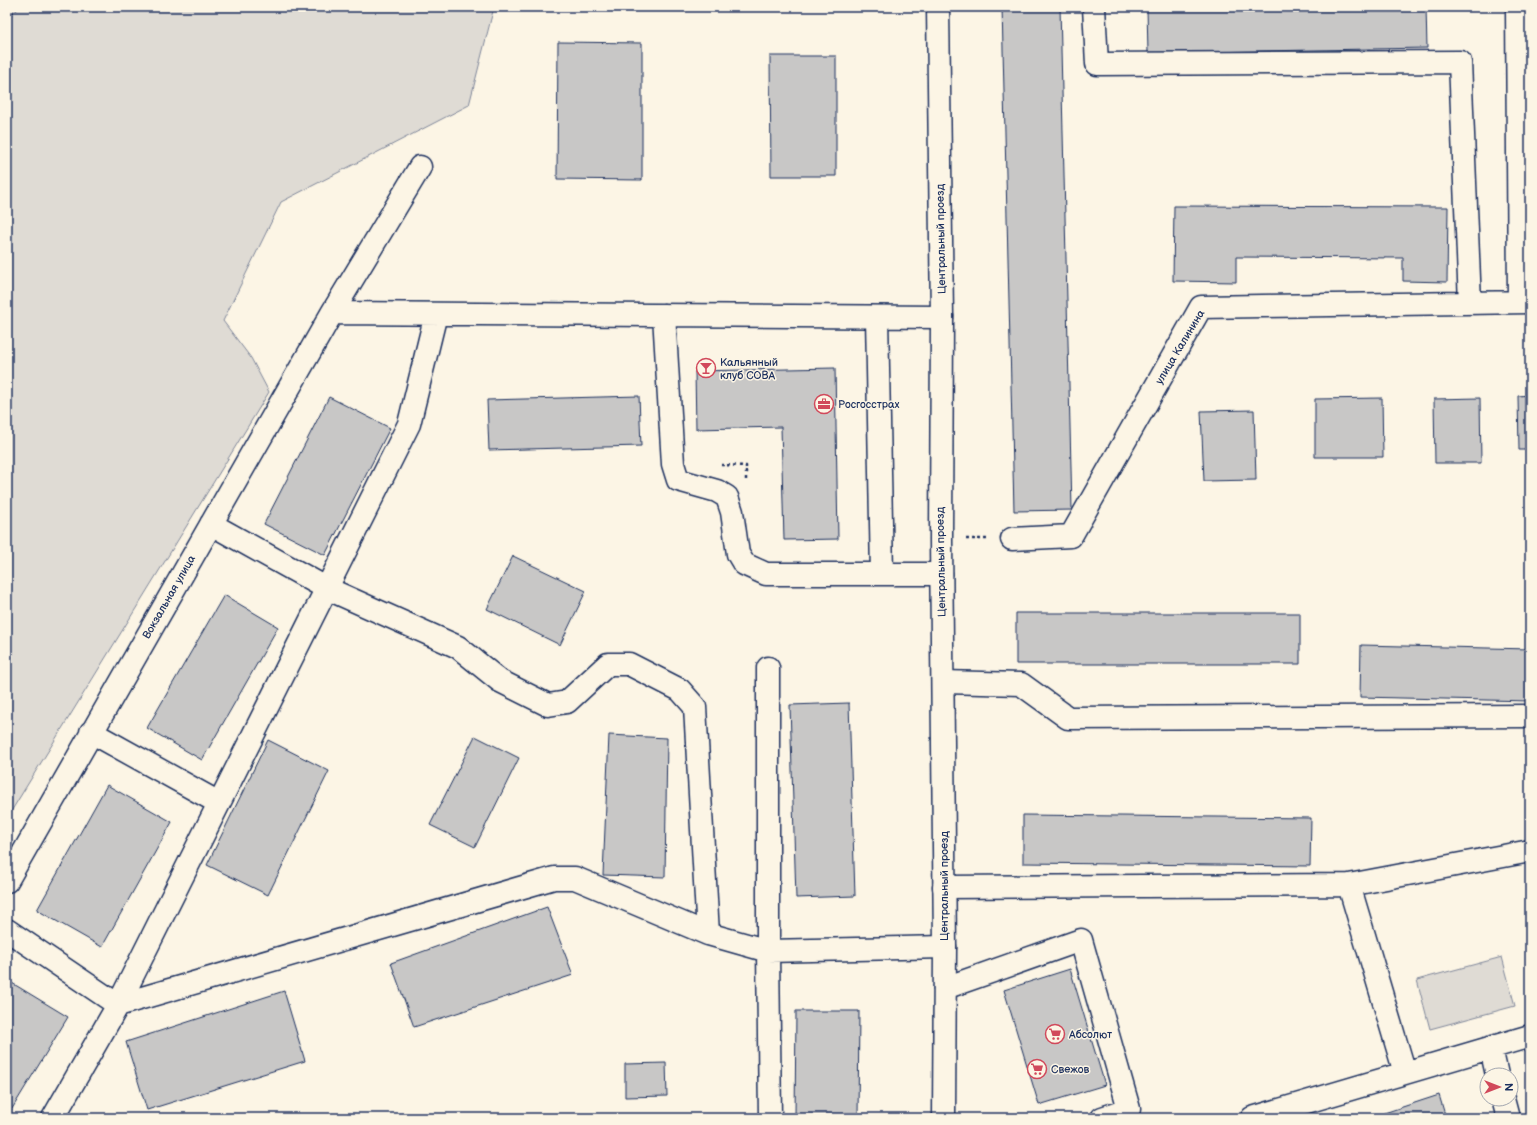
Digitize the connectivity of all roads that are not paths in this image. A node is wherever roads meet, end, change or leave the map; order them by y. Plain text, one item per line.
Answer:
1 (938, 7) edge
2 (1094, 7) edge
3 (1517, 7) edge
4 (420, 167) dead end
5 (1524, 302) edge
6 (1470, 303) junction
7 (332, 313) junction
8 (436, 314) junction
9 (664, 315) junction
10 (877, 317) junction
11 (942, 317) junction
12 (211, 524) junction
13 (1012, 539) dead end
14 (882, 574) junction
15 (941, 574) junction
16 (326, 588) junction
17 (768, 668) dead end
18 (943, 682) junction
19 (1530, 716) edge
20 (91, 732) junction
21 (219, 803) junction
22 (1530, 851) edge
23 (7, 881) edge
24 (1349, 885) junction
25 (944, 887) junction
26 (7, 930) edge
27 (708, 934) junction
28 (945, 947) junction
29 (768, 951) junction
30 (945, 988) junction
31 (118, 1004) junction
32 (1530, 1036) edge
33 (1491, 1048) junction
34 (1495, 1067) edge
35 (1405, 1073) junction
36 (1505, 1107) edge
37 (53, 1118) edge
38 (770, 1118) edge
39 (944, 1118) edge
40 (1102, 1118) edge
41 (1252, 1118) edge
42 (1508, 1118) edge

1 - 11 street, Центральный проезд
2 - 6 street
3 - 5 street
4 - 7 street, Вокзальная улица
5 - 6 street, улица Калинина
6 - 13 street, улица Калинина
7 - 8 street
7 - 12 street, Вокзальная улица
8 - 9 street
8 - 16 street
9 - 10 street
9 - 14 street
10 - 11 street
10 - 14 street
11 - 15 street, Центральный проезд
12 - 16 street
12 - 20 street, Вокзальная улица
14 - 15 street
15 - 18 street, Центральный проезд
16 - 21 street
16 - 27 street
17 - 29 street
18 - 19 street
18 - 25 street, Центральный проезд
20 - 21 street
20 - 23 street, Вокзальная улица
21 - 31 street
22 - 24 street
24 - 25 street
24 - 35 street
25 - 28 street, Центральный проезд
26 - 31 street
27 - 29 street
27 - 31 street
28 - 29 street
28 - 30 street, Центральный проезд
29 - 38 street
30 - 39 street, Центральный проезд
30 - 40 street
31 - 37 street
32 - 33 street
33 - 34 street
33 - 35 street
35 - 41 street
36 - 42 street

